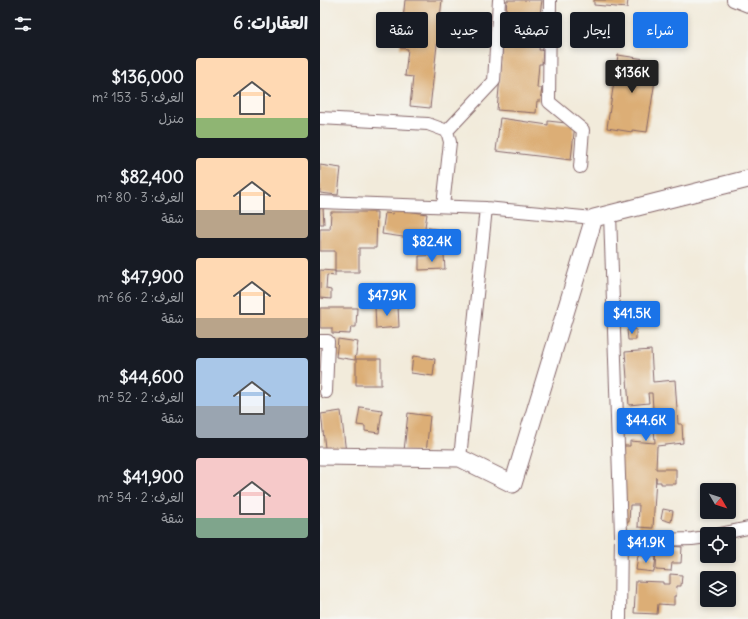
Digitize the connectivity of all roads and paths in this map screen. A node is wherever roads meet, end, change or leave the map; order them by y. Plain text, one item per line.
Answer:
1 (499, 0) edge
2 (550, 0) edge
3 (733, 0) edge
4 (748, 6) edge
5 (320, 118) edge
6 (447, 131) junction
7 (580, 168) dead end
8 (748, 179) edge
9 (320, 202) edge
10 (443, 206) junction
11 (486, 208) junction
12 (602, 216) junction
13 (320, 341) edge
14 (326, 392) dead end
15 (320, 456) edge
16 (460, 458) junction
17 (748, 528) edge
18 (736, 531) edge
19 (700, 537) edge
20 (621, 541) junction
21 (620, 619) edge

1 - 6 street
2 - 7 street
3 - 4 street
5 - 6 street
6 - 10 street
8 - 12 street
9 - 10 street
10 - 11 street
11 - 12 street
11 - 16 street
12 - 16 street
12 - 20 street
13 - 14 street
15 - 16 street
17 - 18 street
19 - 20 street
20 - 21 street

